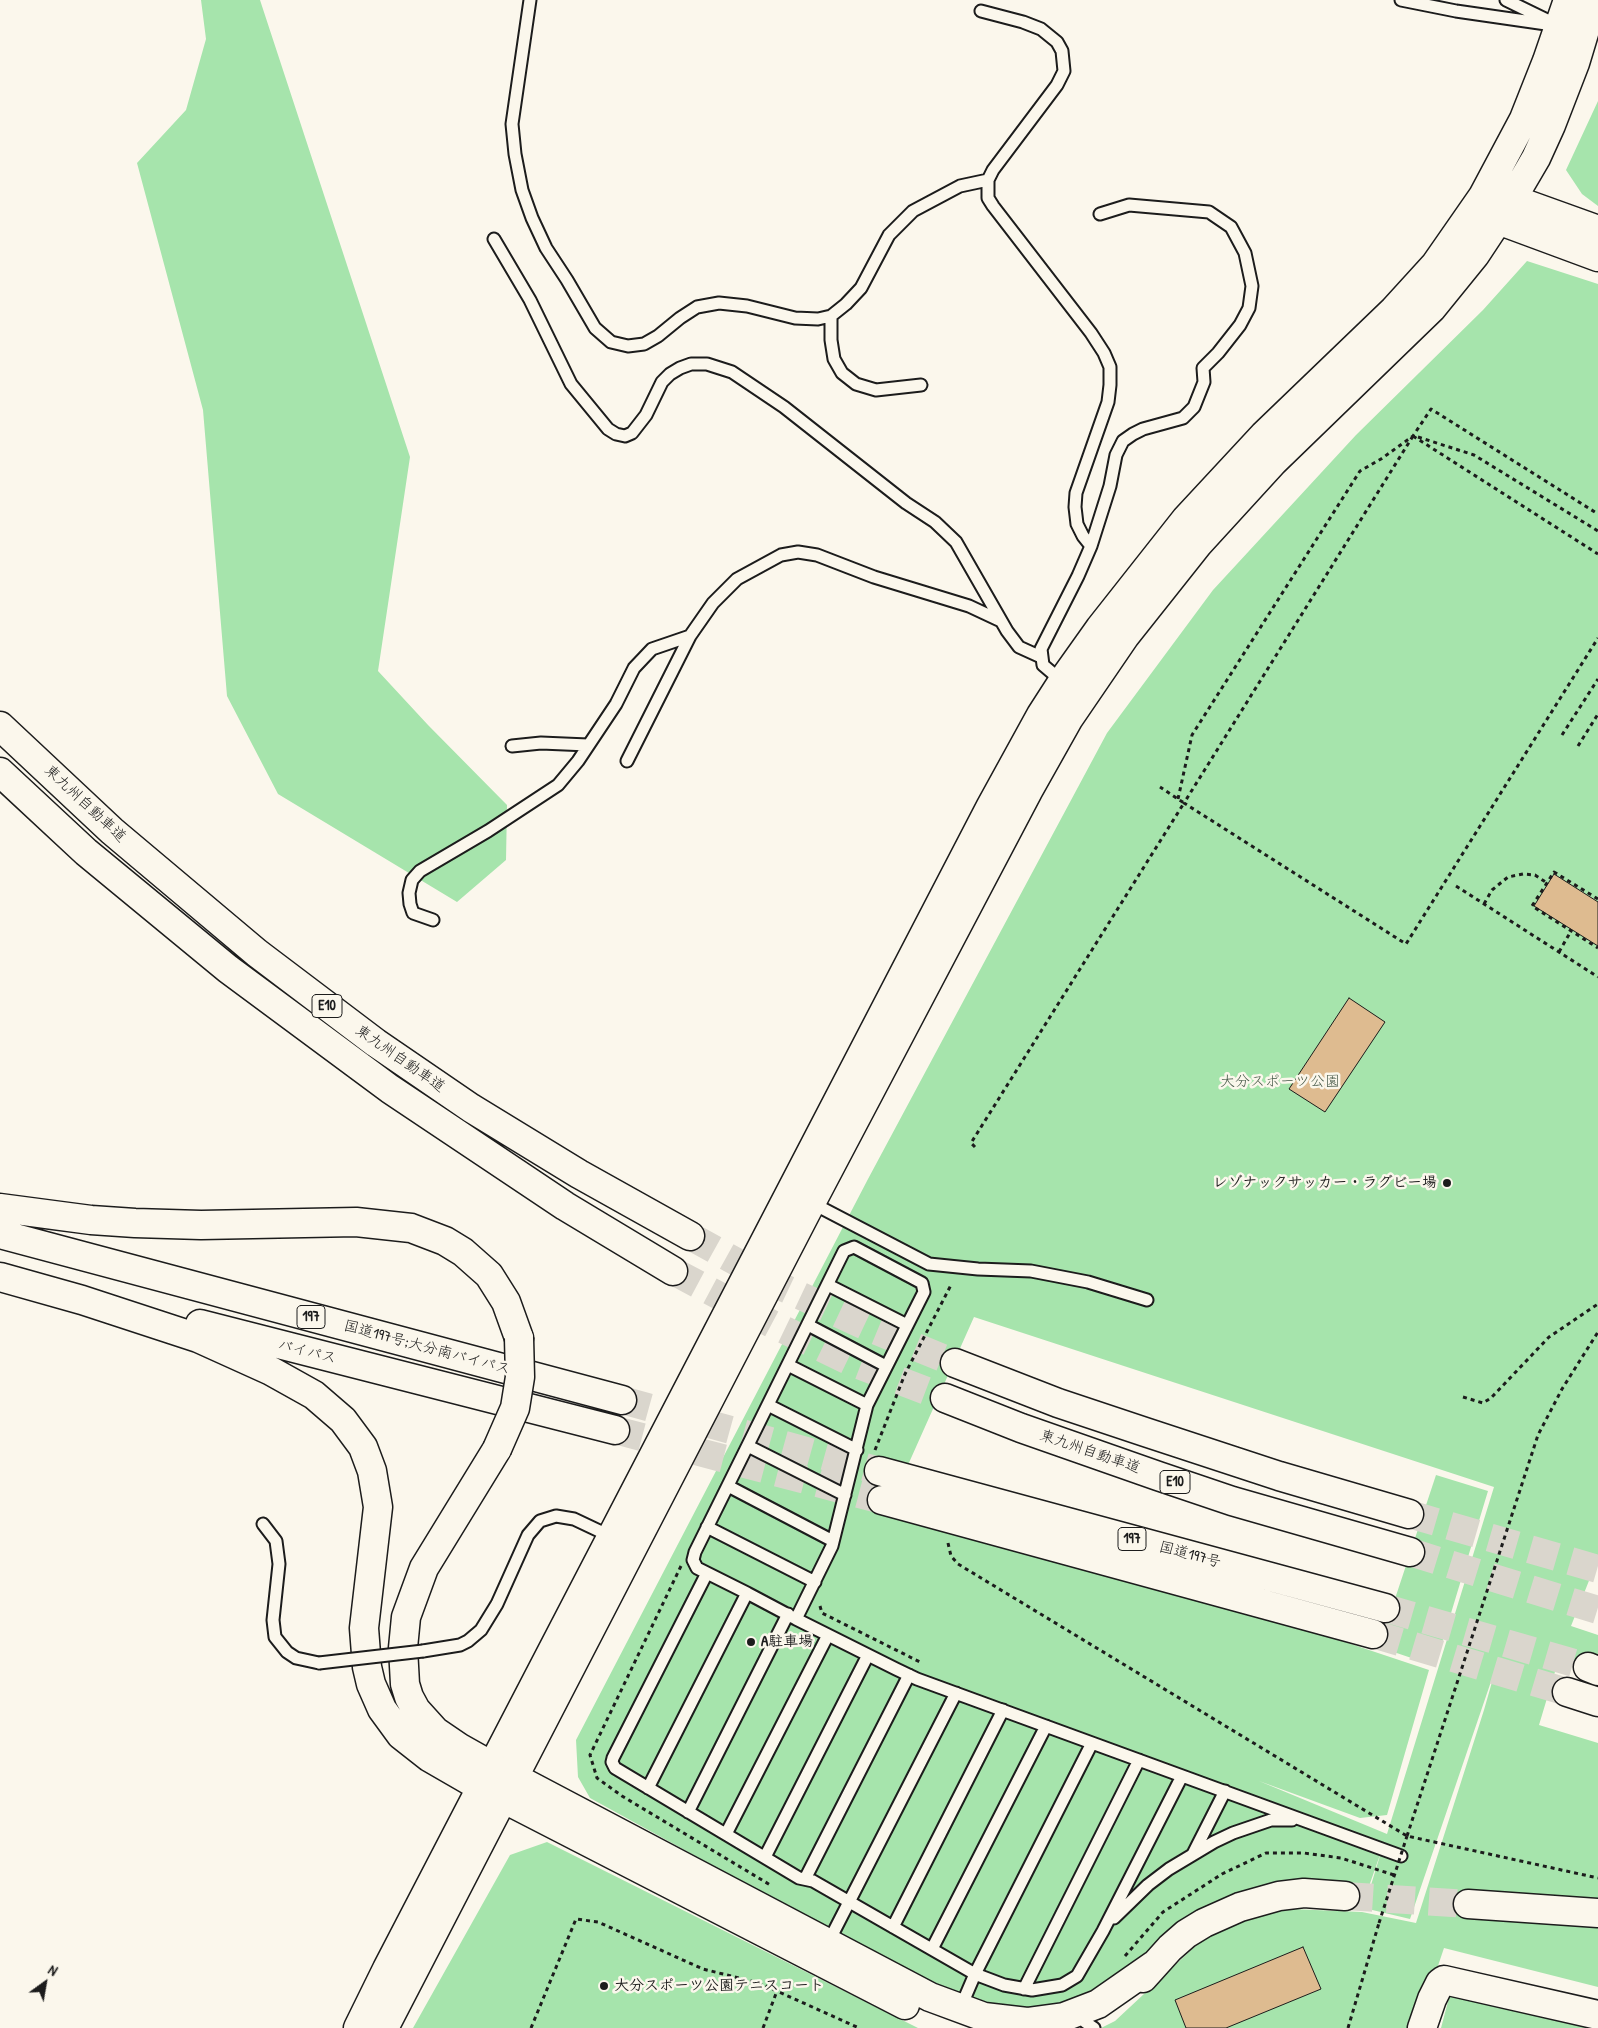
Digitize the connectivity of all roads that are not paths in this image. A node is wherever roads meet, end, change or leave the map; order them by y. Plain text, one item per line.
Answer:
1 (530, 0) edge
2 (1401, 0) edge
3 (1427, 0) edge
4 (1506, 0) edge
5 (1568, 0) edge
6 (1594, 0) edge
7 (981, 11) dead end
8 (1456, 11) junction
9 (1560, 26) junction
10 (988, 180) junction
11 (1483, 196) junction
12 (1505, 210) junction
13 (1100, 214) dead end
14 (1598, 230) edge
15 (494, 239) dead end
16 (1598, 256) edge
17 (830, 316) junction
18 (922, 385) dead end
19 (1091, 546) junction
20 (1001, 621) junction
21 (690, 636) junction
22 (1041, 657) junction
23 (1073, 689) junction
24 (0, 726) edge
25 (588, 745) junction
26 (512, 746) dead end
27 (627, 761) dead end
28 (0, 772) edge
29 (433, 920) dead end
30 (801, 1197) junction
31 (0, 1208) edge
32 (0, 1234) edge
33 (690, 1236) tunnel mouth
34 (929, 1264) junction
35 (0, 1269) edge
36 (674, 1271) tunnel mouth
37 (0, 1277) edge
38 (920, 1281) junction
39 (828, 1285) junction
40 (1147, 1300) dead end
41 (808, 1325) junction
42 (907, 1325) junction
43 (955, 1363) tunnel mouth
44 (788, 1365) junction
45 (886, 1366) junction
46 (945, 1398) tunnel mouth
47 (622, 1400) tunnel mouth
48 (768, 1405) junction
49 (867, 1405) junction
50 (615, 1430) tunnel mouth
51 (748, 1446) junction
52 (857, 1450) junction
53 (876, 1465) tunnel mouth
54 (728, 1486) junction
55 (845, 1495) junction
56 (882, 1500) tunnel mouth
57 (1409, 1514) tunnel mouth
58 (263, 1524) dead end
59 (707, 1527) junction
60 (622, 1542) junction
61 (833, 1542) junction
62 (1410, 1552) tunnel mouth
63 (707, 1574) junction
64 (815, 1582) junction
65 (747, 1593) junction
66 (1385, 1608) tunnel mouth
67 (792, 1617) junction
68 (1374, 1634) tunnel mouth
69 (828, 1635) junction
70 (868, 1655) junction
71 (909, 1675) junction
72 (1567, 1692) tunnel mouth
73 (956, 1694) junction
74 (1598, 1702) edge
75 (1003, 1710) junction
76 (1046, 1726) junction
77 (1092, 1743) junction
78 (1139, 1760) junction
79 (1182, 1776) junction
80 (497, 1782) junction
81 (648, 1788) junction
82 (1225, 1791) junction
83 (688, 1812) junction
84 (1307, 1822) junction
85 (726, 1834) junction
86 (1402, 1851) road end
87 (1193, 1854) junction
88 (765, 1858) junction
89 (805, 1879) junction
90 (1345, 1896) tunnel mouth
91 (850, 1902) junction
92 (1468, 1904) tunnel mouth
93 (1598, 1913) edge
94 (893, 1927) junction
95 (1102, 1931) junction
96 (828, 1943) junction
97 (932, 1949) junction
98 (1154, 1965) junction
99 (975, 1974) junction
100 (1024, 1989) junction
101 (1598, 2015) edge
102 (960, 2019) edge
103 (1083, 2026) edge
104 (358, 2028) edge
105 (384, 2028) edge
106 (1422, 2028) edge

1 - 17 lane
2 - 8 lane
3 - 8 lane
4 - 9 lane
5 - 9 main road
6 - 12 main road
7 - 10 lane
8 - 9 lane
9 - 11 main road
10 - 17 lane
10 - 19 lane
11 - 12 main road
11 - 23 main road
12 - 14 main road
12 - 16 main road
12 - 23 main road
13 - 19 lane
15 - 20 lane
17 - 18 lane
19 - 22 lane
20 - 21 lane
20 - 22 lane
21 - 25 lane
21 - 27 lane
22 - 23 lane
23 - 30 main road
24 - 33 main road, 東九州自動車道 / E10
25 - 26 lane
25 - 29 lane
28 - 36 main road, 東九州自動車道 / E10
30 - 34 lane
30 - 60 main road
31 - 80 main road, bridge
32 - 47 main road, 国道197号;大分南バイパス / 197
34 - 38 lane
34 - 40 lane
35 - 50 main road, バイパス / 197
37 - 80 main road
38 - 39 lane
38 - 42 lane
39 - 41 lane
39 - 42 lane
41 - 44 lane
41 - 45 lane
42 - 45 lane
43 - 57 main road, E10
44 - 48 lane
44 - 49 lane
45 - 49 lane
46 - 62 main road, 東九州自動車道 / E10
48 - 51 lane
48 - 52 lane
49 - 52 lane
51 - 54 lane
51 - 55 lane
52 - 55 lane
53 - 66 main road, 国道197号 / 197
54 - 59 lane
54 - 61 lane
55 - 61 lane
56 - 68 main road, 国道197号 / 197
58 - 60 lane, bridge
59 - 63 lane
59 - 64 lane
60 - 80 main road
61 - 64 lane
63 - 65 lane
63 - 81 lane
64 - 67 lane
65 - 67 lane
65 - 81 lane
67 - 69 lane
67 - 83 lane
69 - 70 lane
69 - 85 lane
70 - 71 lane
70 - 88 lane
71 - 73 lane
71 - 89 lane
72 - 74 main road
73 - 75 lane
73 - 91 lane
75 - 76 lane
75 - 94 lane
76 - 77 lane
76 - 97 lane
77 - 78 lane
77 - 99 lane
78 - 79 lane
78 - 100 lane
79 - 82 lane
79 - 95 lane
80 - 96 main road
80 - 102 main road
80 - 104 main road
80 - 105 main road
81 - 83 lane
82 - 84 lane
82 - 87 lane
83 - 85 lane
84 - 86 lane
84 - 87 lane
85 - 88 lane
87 - 95 lane
88 - 89 lane
89 - 91 lane
90 - 98 main road
91 - 94 lane
91 - 96 lane
92 - 93 main road
94 - 97 lane
95 - 100 lane
96 - 102 main road
97 - 99 lane
98 - 102 main road
98 - 103 main road
99 - 100 lane
99 - 102 lane
101 - 106 main road

